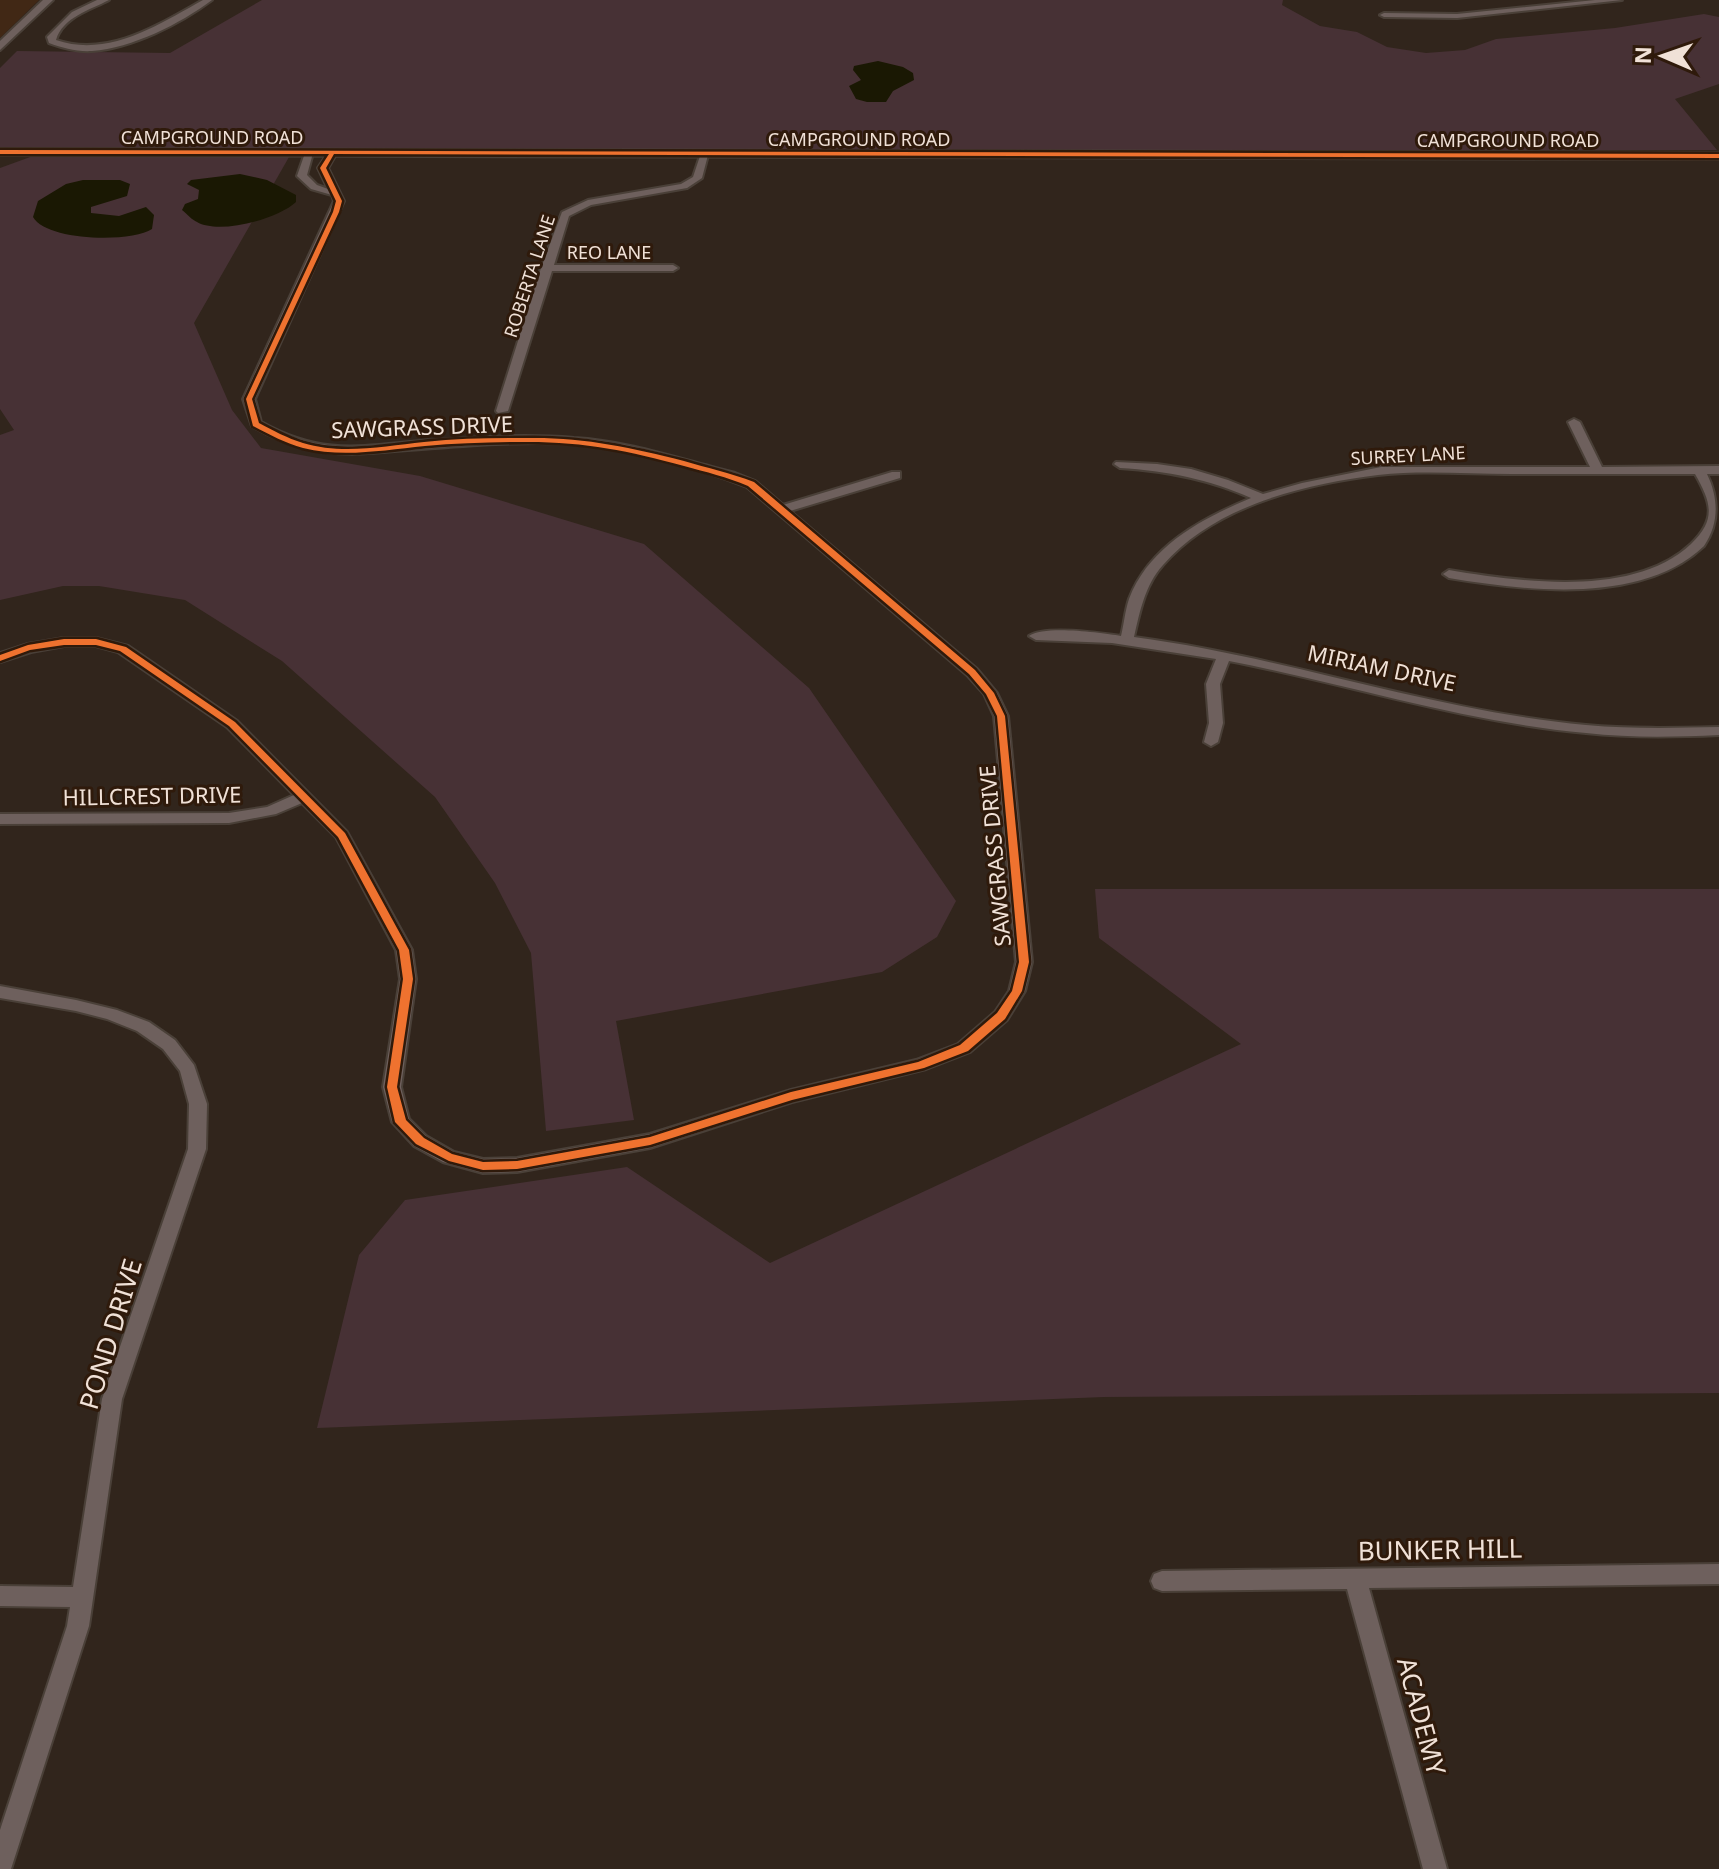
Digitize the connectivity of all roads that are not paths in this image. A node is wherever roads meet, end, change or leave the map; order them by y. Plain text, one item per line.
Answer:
1 (48, 0) edge
2 (105, 0) edge
3 (208, 0) edge
4 (1618, 0) edge
5 (1384, 15) dead end
6 (0, 47) edge
7 (0, 152) edge
8 (309, 153) junction
9 (332, 154) junction
10 (704, 155) junction
11 (1719, 156) edge
12 (326, 176) junction
13 (304, 179) junction
14 (333, 193) junction
15 (546, 268) junction
16 (673, 268) dead end
17 (502, 411) dead end
18 (1574, 422) dead end
19 (1120, 464) dead end
20 (1597, 469) junction
21 (1719, 470) edge
22 (1700, 471) junction
23 (896, 475) dead end
24 (1259, 497) junction
25 (781, 510) junction
26 (1449, 574) dead end
27 (1036, 636) dead end
28 (1127, 639) junction
29 (1224, 655) junction
30 (0, 658) edge
31 (1719, 731) edge
32 (1211, 742) dead end
33 (302, 797) junction
34 (0, 819) edge
35 (0, 992) edge
36 (1719, 1574) edge
37 (1355, 1578) junction
38 (1162, 1581) dead end
39 (0, 1596) edge
40 (83, 1597) junction
41 (0, 1867) edge
42 (1435, 1869) edge

1 - 6 street
2 - 3 street
4 - 5 street
7 - 8 street, CAMPGROUND ROAD
8 - 9 street, CAMPGROUND ROAD
8 - 13 street
9 - 10 street, CAMPGROUND ROAD
9 - 12 street
10 - 11 street, CAMPGROUND ROAD
10 - 15 street, ROBERTA LANE
12 - 13 street
12 - 14 street
13 - 14 street
14 - 25 street, SAWGRASS DRIVE
15 - 16 street, REO LANE
15 - 17 street, ROBERTA LANE
18 - 20 street
19 - 24 street
20 - 22 street, SURREY LANE
20 - 24 street, SURREY LANE
21 - 22 street, SURREY LANE
22 - 26 street
23 - 25 street
24 - 28 street, SURREY LANE
25 - 33 street, SAWGRASS DRIVE
27 - 28 street, MIRIAM DRIVE
28 - 29 street, MIRIAM DRIVE
29 - 31 street, MIRIAM DRIVE
29 - 32 street
30 - 33 street, SAWGRASS DRIVE
33 - 34 street, HILLCREST DRIVE
35 - 40 street, POND DRIVE
36 - 37 street, BUNKER HILL
37 - 38 street, BUNKER HILL
37 - 42 street, ACADEMY
39 - 40 street
40 - 41 street, POND DRIVE

